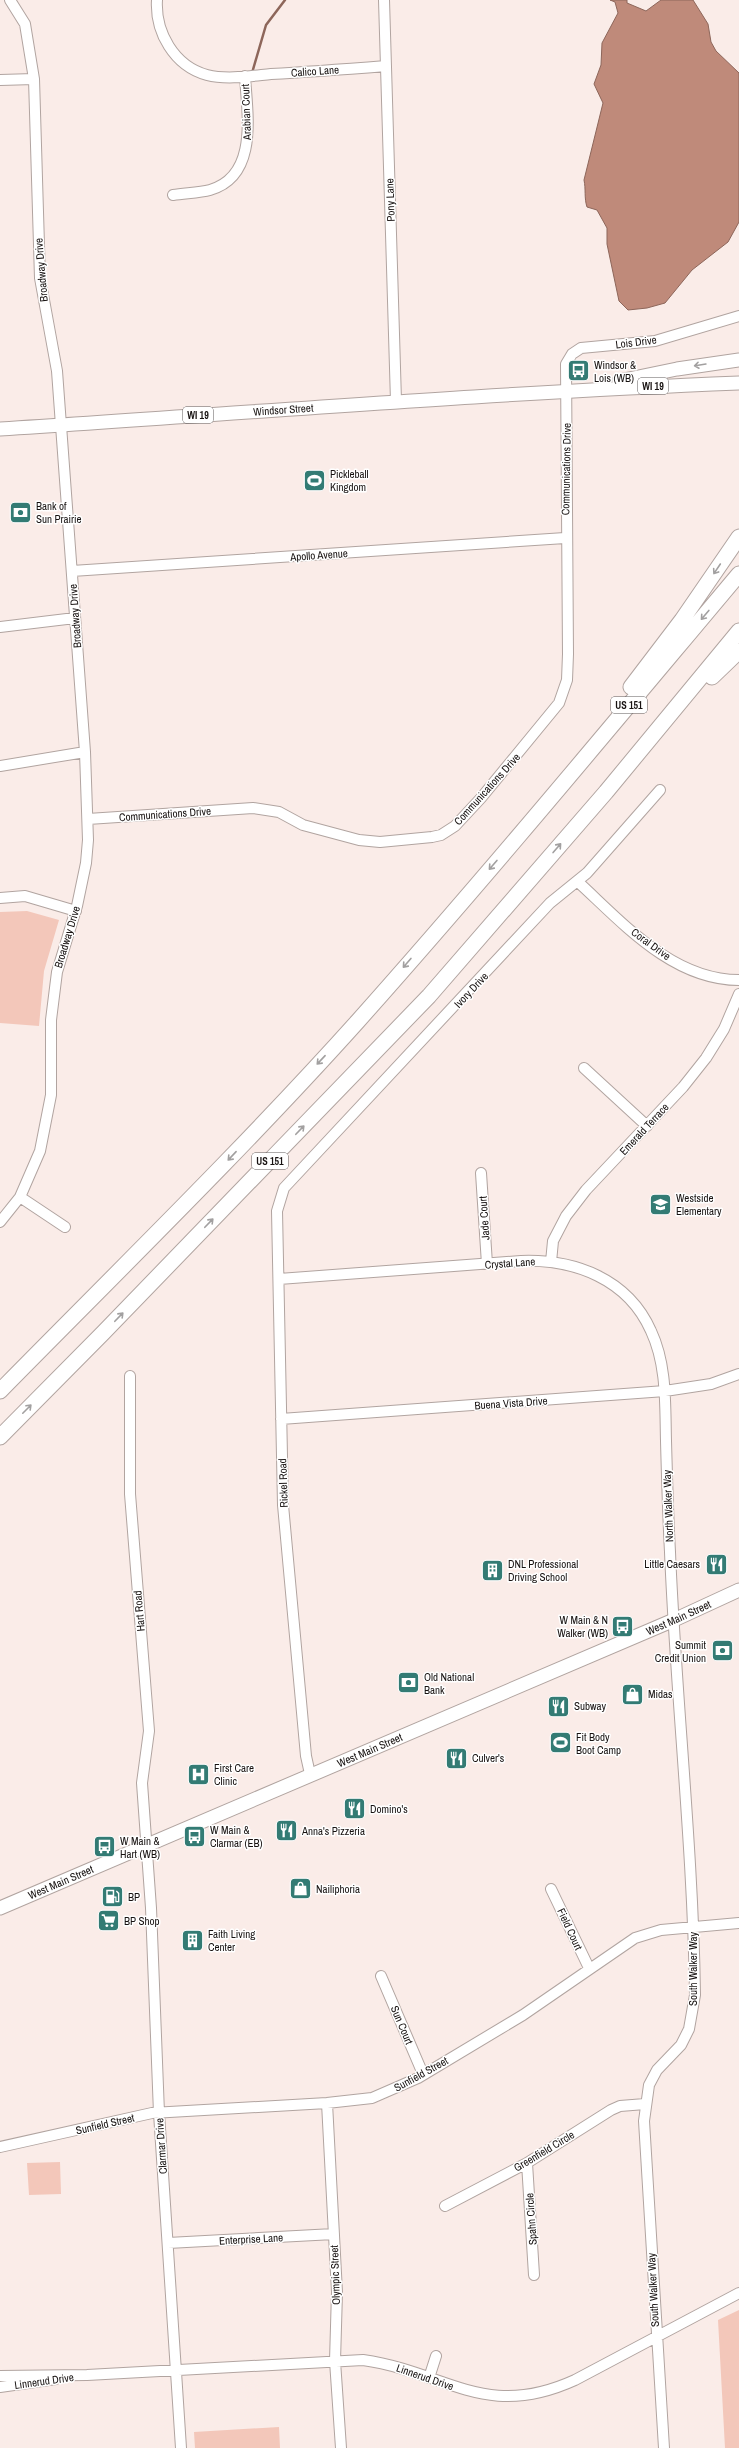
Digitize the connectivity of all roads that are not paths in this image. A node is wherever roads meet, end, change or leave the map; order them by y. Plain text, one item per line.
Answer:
1 (10, 0) edge
2 (157, 0) edge
3 (384, 0) edge
4 (386, 66) junction
5 (245, 76) junction
6 (34, 79) junction
7 (0, 80) edge
8 (173, 195) dead end
9 (739, 316) edge
10 (739, 360) edge
11 (739, 382) edge
12 (566, 392) junction
13 (396, 401) junction
14 (61, 425) junction
15 (0, 429) edge
16 (739, 537) edge
17 (566, 538) junction
18 (72, 571) junction
19 (739, 574) edge
20 (75, 618) junction
21 (0, 627) edge
22 (739, 631) edge
23 (739, 651) edge
24 (85, 752) junction
25 (628, 764) junction
26 (0, 766) edge
27 (660, 790) dead end
28 (88, 819) junction
29 (518, 836) junction
30 (577, 881) junction
31 (0, 898) edge
32 (76, 911) junction
33 (739, 980) edge
34 (739, 994) edge
35 (584, 1068) dead end
36 (647, 1126) junction
37 (481, 1173) dead end
38 (282, 1192) joint
39 (20, 1197) junction
40 (0, 1222) edge
41 (65, 1226) dead end
42 (551, 1262) junction
43 (487, 1264) junction
44 (279, 1279) junction
45 (739, 1374) edge
46 (130, 1376) dead end
47 (0, 1391) edge
48 (665, 1391) junction
49 (281, 1419) junction
50 (0, 1436) edge
51 (739, 1590) edge
52 (674, 1620) junction
53 (310, 1774) junction
54 (147, 1844) junction
55 (551, 1889) dead end
56 (0, 1908) edge
57 (739, 1923) edge
58 (693, 1926) junction
59 (589, 1968) junction
60 (381, 1976) dead end
61 (423, 2074) junction
62 (327, 2103) junction
63 (645, 2104) junction
64 (159, 2113) junction
65 (0, 2147) edge
66 (527, 2163) junction
67 (445, 2206) dead end
68 (334, 2234) junction
69 (168, 2243) junction
70 (534, 2275) dead end
71 (739, 2293) edge
72 (656, 2338) junction
73 (436, 2356) dead end
74 (335, 2361) junction
75 (176, 2370) junction
76 (87, 2375) junction
77 (0, 2376) edge
78 (429, 2378) junction
79 (0, 2387) edge
80 (181, 2448) edge
81 (341, 2448) edge
82 (664, 2448) edge

1 - 6 street, Broadway Drive
2 - 5 street, Calico Lane
3 - 4 street, Pony Lane
4 - 5 street, Calico Lane
4 - 13 street, Pony Lane
5 - 8 street, Arabian Court
6 - 7 street
6 - 14 street, Broadway Drive
9 - 12 street, Lois Drive
10 -> 12 main road, Windsor Street / WI 19
11 - 12 main road, Windsor Street / WI 19
12 - 13 main road, Windsor Street / WI 19
12 - 17 street, Communications Drive
13 - 14 main road, Windsor Street / WI 19
14 - 15 main road, Windsor Street / WI 19
14 - 18 street, Broadway Drive
16 -> 29 highway
17 - 18 street, Apollo Avenue
17 - 28 street, Communications Drive
18 - 20 street, Broadway Drive
19 -> 29 highway, US 151
20 - 21 street
20 - 24 street, Broadway Drive
22 - 25 highway, US 151
23 - 25 highway
24 - 26 street
24 - 28 street, Broadway Drive
50 -> 25 highway, US 151
27 - 30 street, Ivory Drive
28 - 32 street, Broadway Drive
29 -> 47 highway, US 151
30 - 33 street, Coral Drive
30 - 38 street, Ivory Drive
31 - 32 street
32 - 39 street, Broadway Drive
34 - 36 street, Emerald Terrace
35 - 36 street
36 - 42 street, Emerald Terrace
37 - 43 street, Jade Court
38 - 44 street, Rickel Road
39 - 40 street, Broadway Drive
39 - 41 street
42 - 43 street, Crystal Lane
42 - 48 street, Crystal Lane
43 - 44 street, Crystal Lane
44 - 49 street, Rickel Road
45 - 48 street, Buena Vista Drive
46 - 54 street, Hart Road
48 - 49 street, Buena Vista Drive
48 - 52 street, North Walker Way
49 - 53 street, Rickel Road
51 - 52 main road, West Main Street
52 - 53 main road, West Main Street
52 - 58 street, South Walker Way
53 - 54 main road, West Main Street
54 - 56 main road, West Main Street
54 - 64 street, Clarmar Drive
55 - 59 street, Field Court
57 - 58 street, Sunfield Street
58 - 59 street, Sunfield Street
58 - 63 street, South Walker Way
59 - 61 street, Sunfield Street
60 - 61 street, Sun Court
61 - 62 street, Sunfield Street
62 - 64 street, Sunfield Street
62 - 68 street, Olympic Street
63 - 66 street, Greenfield Circle
63 - 72 street, South Walker Way
64 - 65 street, Sunfield Street
64 - 69 street, Clarmar Drive
66 - 67 street, Greenfield Circle
66 - 70 street, Spahn Circle
68 - 69 street, Enterprise Lane
68 - 74 street, Olympic Street
69 - 75 street, Clarmar Drive
71 - 72 street, Linnerud Drive
72 - 78 street, Linnerud Drive
72 - 82 street, South Walker Way
73 - 78 street
74 - 75 street, Linnerud Drive
74 - 78 street, Linnerud Drive
74 - 81 street, Olympic Street
75 - 76 street, Linnerud Drive
75 - 80 street, Clarmar Drive
76 - 77 street, Linnerud Drive
76 - 79 street, Linnerud Drive

